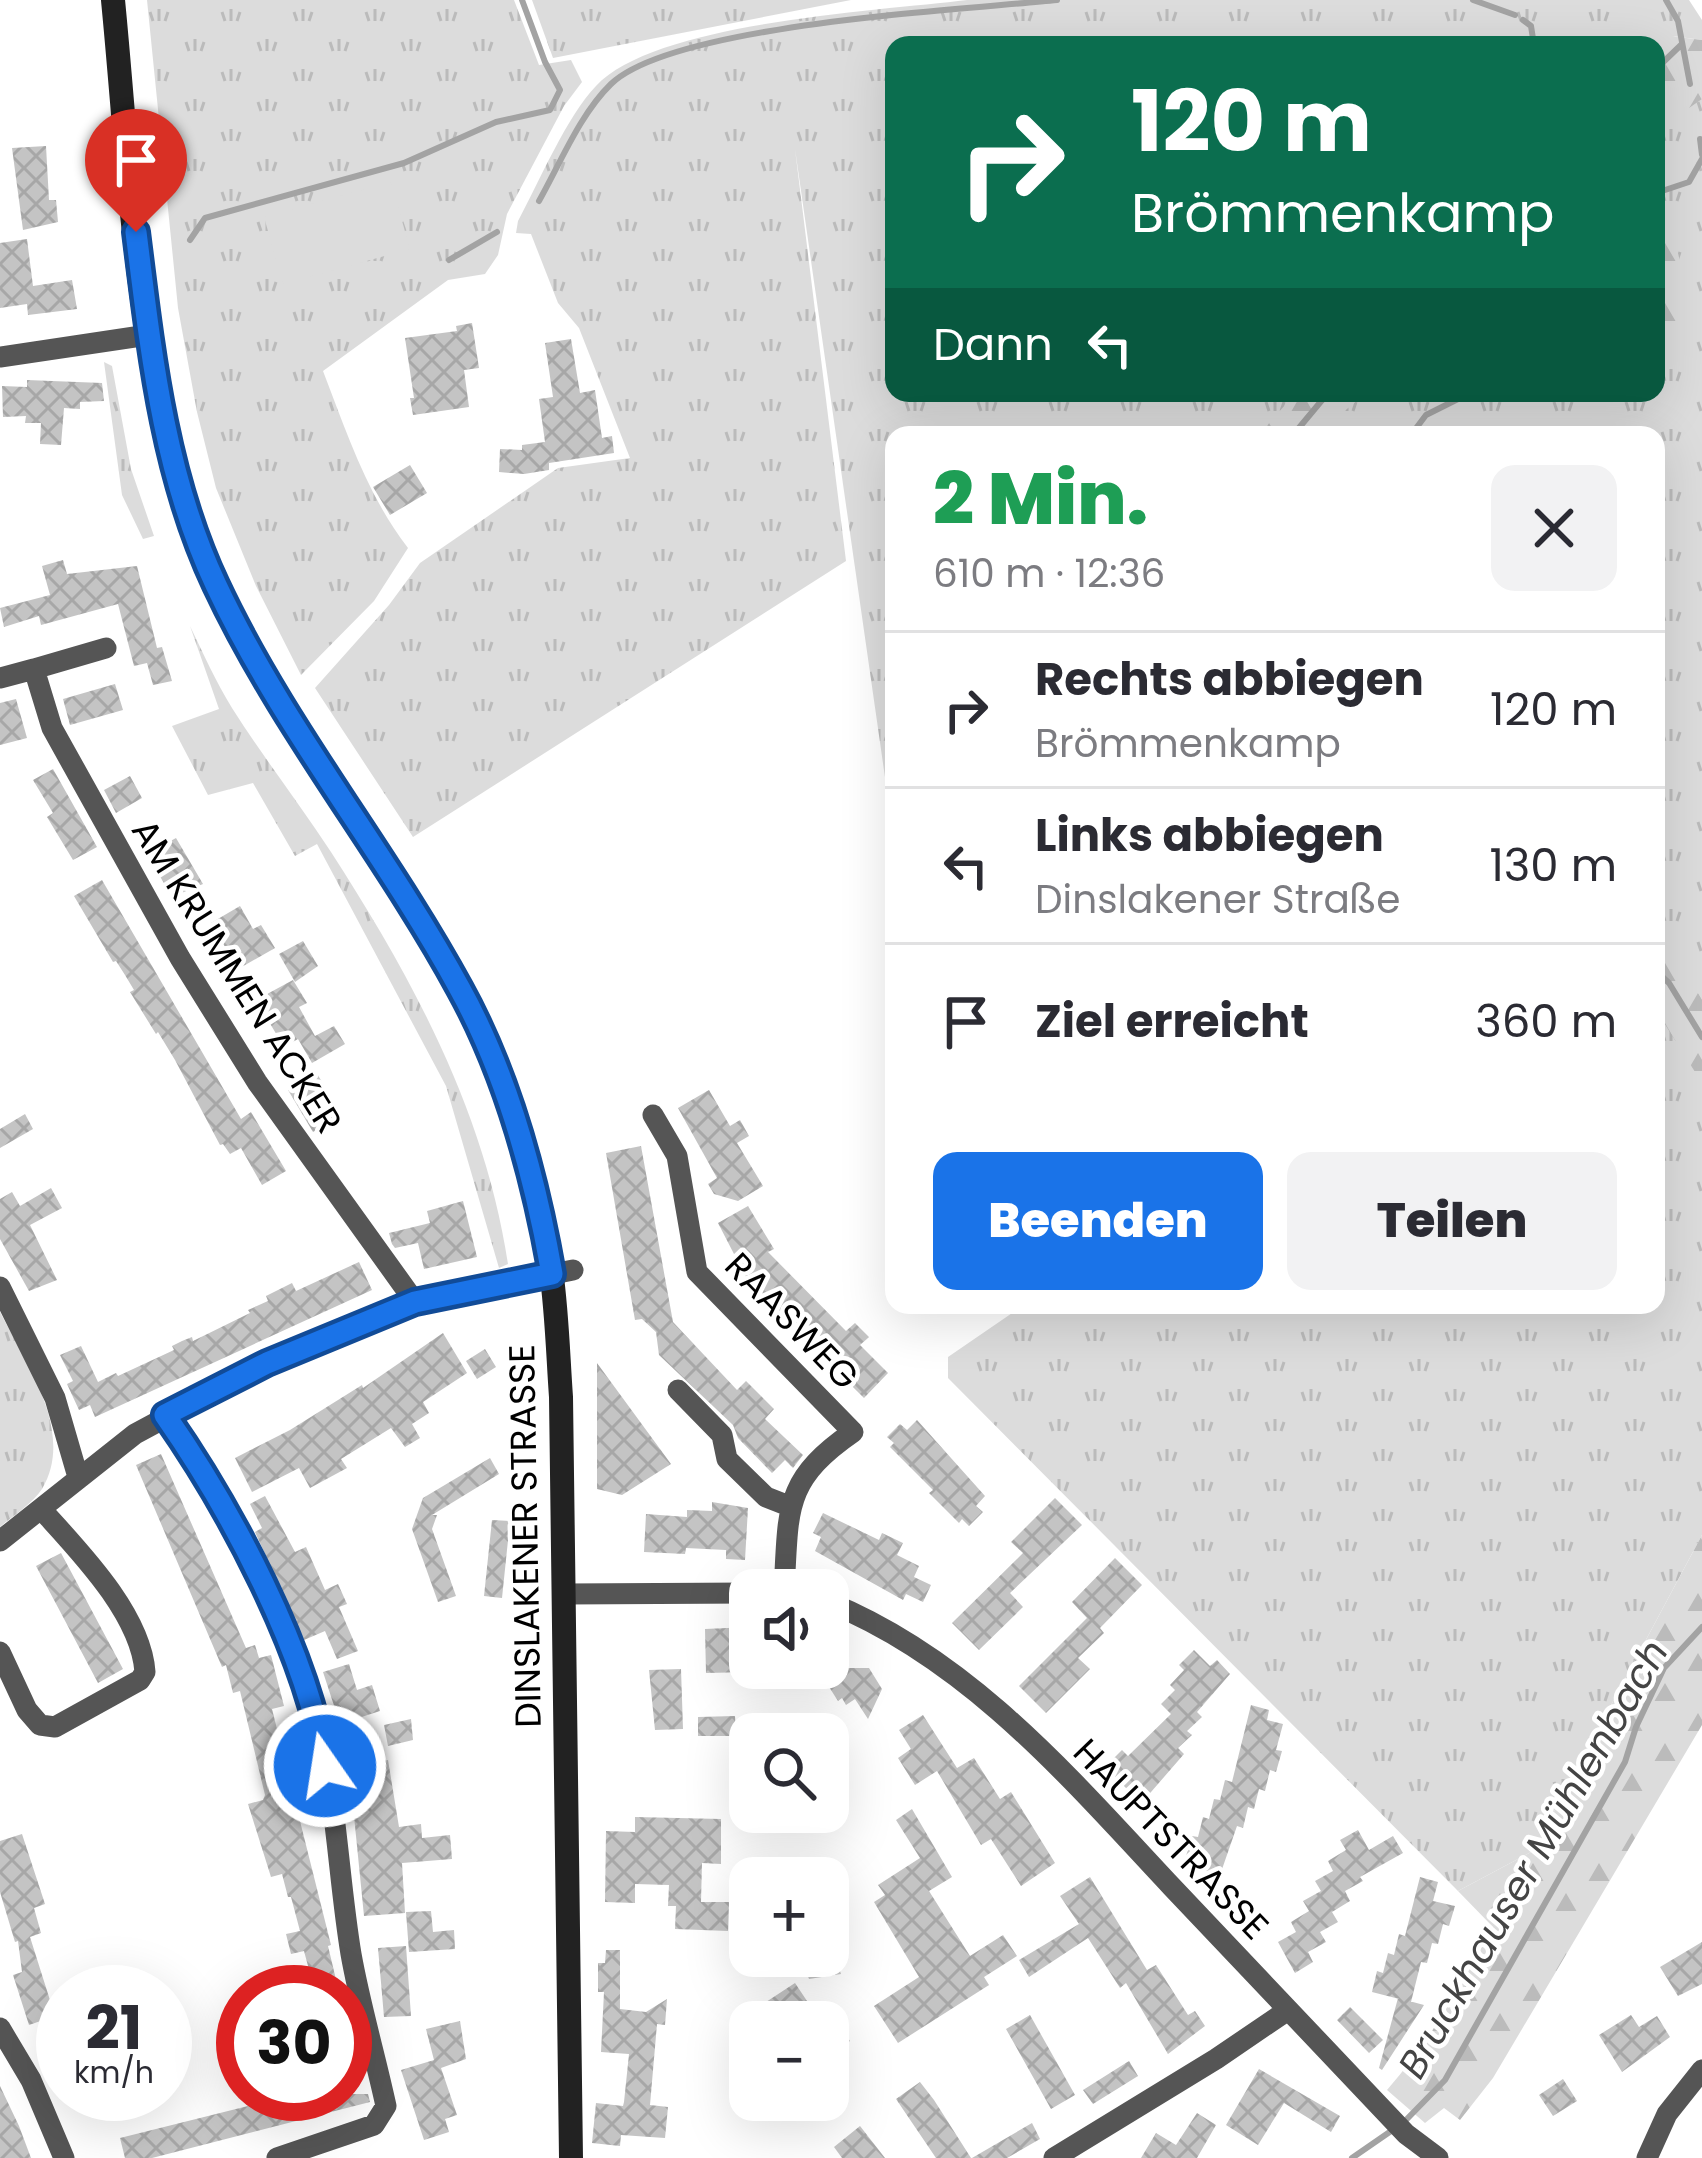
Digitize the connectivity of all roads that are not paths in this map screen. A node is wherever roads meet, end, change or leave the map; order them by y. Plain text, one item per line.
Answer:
1 (113, 0) edge
2 (148, 335) junction
3 (0, 357) edge
4 (106, 648) dead end
5 (34, 669) junction
6 (0, 678) edge
7 (653, 1114) dead end
8 (562, 1272) junction
9 (0, 1287) edge
10 (415, 1302) junction
11 (679, 1390) dead end
12 (165, 1415) junction
13 (78, 1478) junction
14 (789, 1506) junction
15 (41, 1510) junction
16 (0, 1540) edge
17 (785, 1569) edge
18 (729, 1593) edge
19 (566, 1594) junction
20 (849, 1611) edge
21 (0, 1652) edge
22 (1288, 2010) junction
23 (0, 2028) edge
24 (1702, 2070) edge
25 (64, 2158) edge
26 (277, 2158) edge
27 (571, 2158) edge
28 (1054, 2158) edge
29 (1438, 2158) edge
30 (1647, 2158) edge

1 - 2 main road, DINSLAKENER STRASSE
2 - 3 street
2 - 8 main road, DINSLAKENER STRASSE
4 - 5 street
5 - 6 street
5 - 10 street, AM KRUMMEN ACKER
7 - 14 street, RAASWEG
8 - 10 street
8 - 19 main road, DINSLAKENER STRASSE
9 - 13 street
10 - 12 street
11 - 14 street
12 - 13 street
12 - 26 street
13 - 15 street
14 - 17 street
15 - 16 street
15 - 21 street
18 - 19 street
19 - 27 main road, DINSLAKENER STRASSE
20 - 22 street, HAUPTSTRASSE
22 - 28 street
22 - 29 street, HAUPTSTRASSE
23 - 25 street
24 - 30 street

